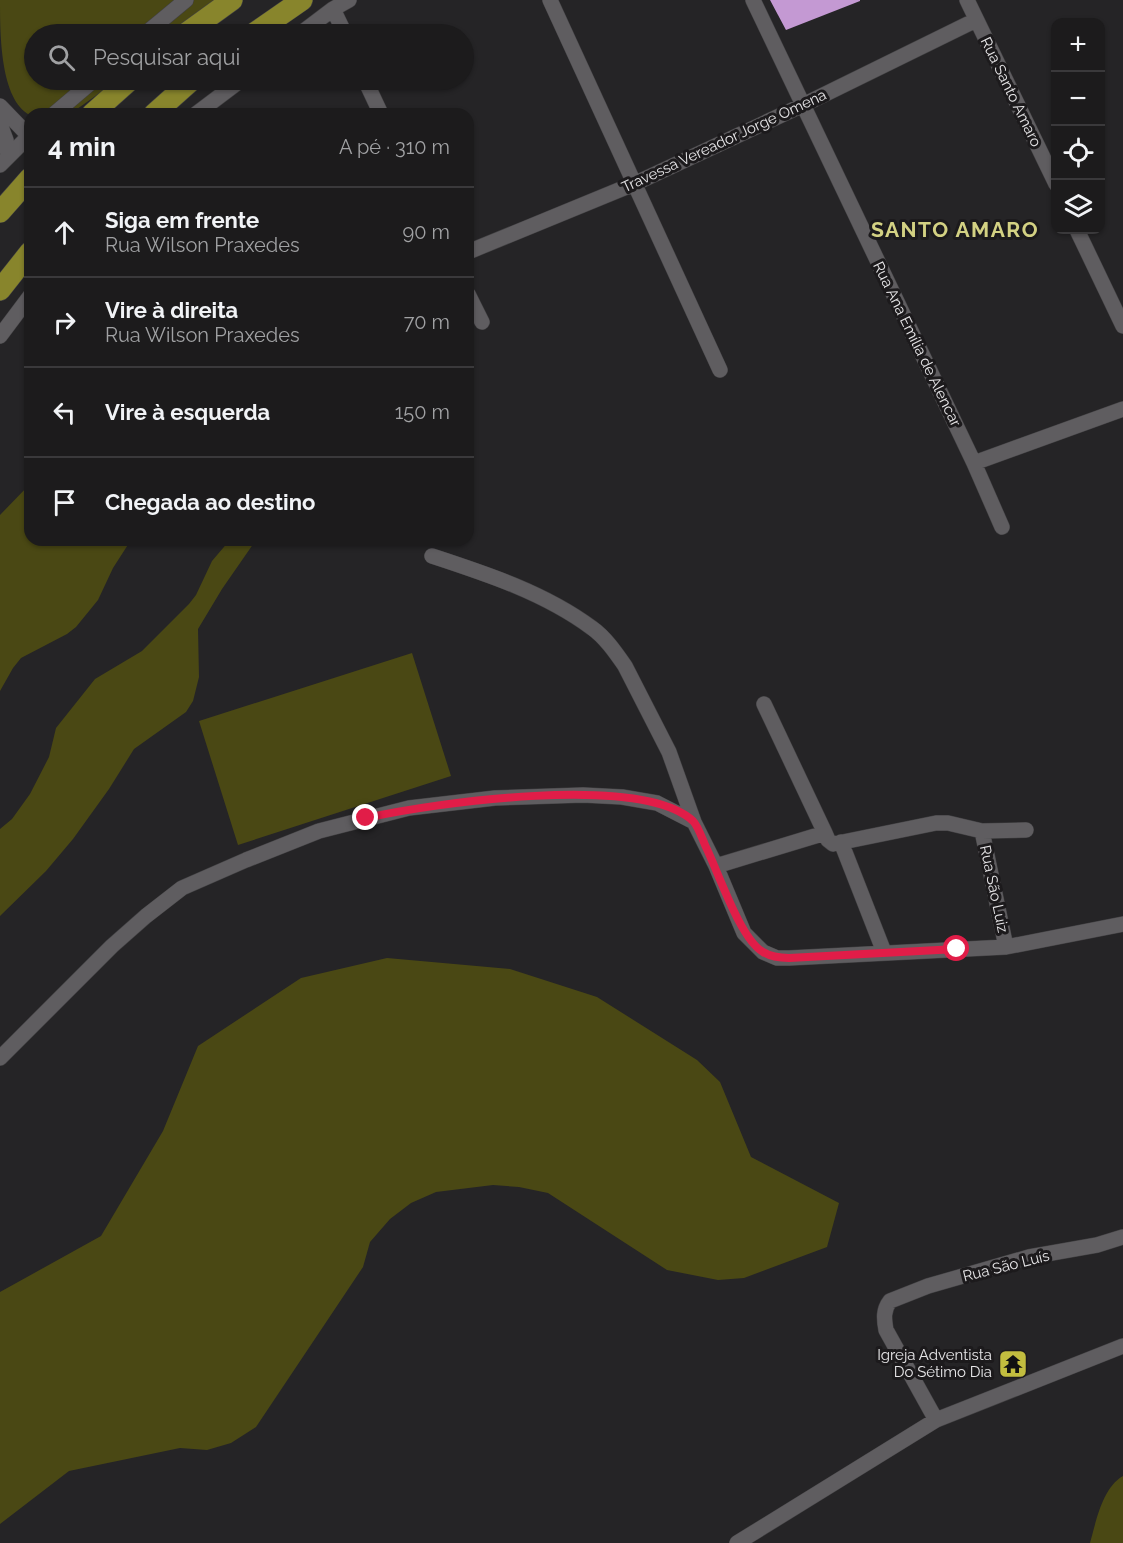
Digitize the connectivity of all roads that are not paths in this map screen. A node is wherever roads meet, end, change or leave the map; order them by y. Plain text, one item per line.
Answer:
1 (186, 0) edge
2 (232, 0) edge
3 (302, 0) edge
4 (349, 0) edge
5 (550, 0) edge
6 (753, 0) edge
7 (967, 0) edge
8 (333, 9) junction
9 (976, 20) junction
10 (157, 24) edge
11 (199, 24) edge
12 (267, 24) edge
13 (313, 24) edge
14 (340, 24) edge
15 (82, 90) edge
16 (119, 90) edge
17 (181, 90) edge
18 (228, 90) edge
19 (370, 90) edge
20 (803, 105) junction
21 (0, 106) edge
22 (61, 108) edge
23 (99, 108) edge
24 (161, 108) edge
25 (204, 108) edge
26 (378, 108) edge
27 (0, 124) edge
28 (24, 129) edge
29 (24, 141) edge
30 (4, 160) edge
31 (1054, 180) edge
32 (636, 183) junction
33 (24, 185) edge
34 (0, 212) edge
35 (1079, 234) edge
36 (474, 250) edge
37 (24, 260) edge
38 (0, 290) edge
39 (24, 304) edge
40 (474, 306) edge
41 (482, 322) dead end
42 (1123, 326) edge
43 (0, 336) edge
44 (720, 370) dead end
45 (1123, 409) edge
46 (974, 463) junction
47 (1002, 527) dead end
48 (432, 556) dead end
49 (764, 704) dead end
50 (694, 822) junction
51 (1026, 830) dead end
52 (982, 831) junction
53 (825, 833) junction
54 (841, 842) junction
55 (716, 866) junction
56 (1123, 924) edge
57 (1006, 947) junction
58 (884, 952) junction
59 (0, 1058) edge
60 (1123, 1237) edge
61 (1123, 1346) edge
62 (936, 1420) junction
63 (737, 1543) edge

1 - 10 street
2 - 11 highway
3 - 12 highway
4 - 8 street
5 - 32 street
6 - 20 street, Rua Ana Emília de Alencar
7 - 9 street, Rua Santo Amaro
8 - 13 street
8 - 14 street
9 - 20 street, Travessa Vereador Jorge Omena
9 - 31 street, Rua Santo Amaro
15 - 22 street
16 - 23 highway
17 - 24 highway
18 - 25 street
19 - 26 street
20 - 32 street, Travessa Vereador Jorge Omena
20 - 46 street, Rua Ana Emília de Alencar
21 - 28 street
27 - 30 street
29 - 30 street
32 - 36 street, Travessa Vereador Jorge Omena
32 - 44 street
33 - 34 highway
35 - 42 street
37 - 38 highway
39 - 43 street
40 - 41 street
45 - 46 street
46 - 47 street, Rua Ana Emília de Alencar
48 - 50 street
49 - 53 street
50 - 55 street
50 - 59 street
51 - 52 street
52 - 54 street
52 - 57 street, Rua São Luiz
53 - 54 street
53 - 55 street
54 - 58 street
55 - 58 street
56 - 57 street
57 - 58 street
60 - 62 street, Rua São Luís
61 - 62 street
62 - 63 street

